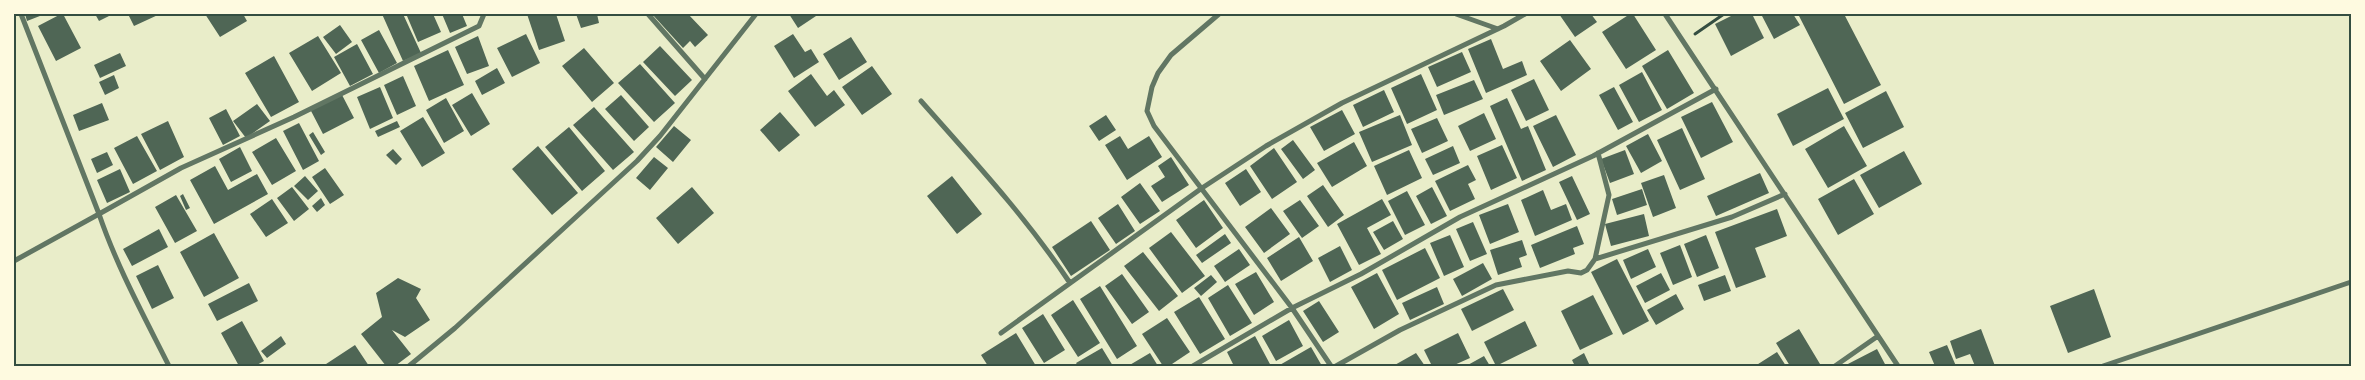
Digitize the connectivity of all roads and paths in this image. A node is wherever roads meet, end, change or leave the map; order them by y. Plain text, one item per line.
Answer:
1 (21, 14) edge
2 (484, 14) edge
3 (648, 14) edge
4 (756, 14) edge
5 (1219, 14) edge
6 (1456, 14) edge
7 (1665, 14) edge
8 (1724, 14) edge
9 (1524, 15) edge
10 (1498, 29) junction
11 (1684, 42) junction
12 (705, 79) junction
13 (1716, 90) junction
14 (921, 102) dead end
15 (1596, 154) junction
16 (1202, 188) junction
17 (1785, 194) junction
18 (99, 214) junction
19 (1595, 259) junction
20 (14, 261) edge
21 (2351, 282) edge
22 (1070, 283) junction
23 (1292, 308) junction
24 (1001, 333) dead end
25 (1878, 336) junction
26 (169, 366) edge
27 (410, 366) edge
28 (1193, 366) edge
29 (1331, 366) edge
30 (1336, 366) edge
31 (1835, 366) edge
32 (1898, 366) edge
33 (2103, 366) edge

1 - 18 street
2 - 18 street
3 - 12 street
4 - 12 street
5 - 16 street
6 - 10 street
7 - 11 street
8 - 11 path
9 - 10 street
10 - 16 street
11 - 13 street
12 - 27 street
13 - 15 street
13 - 17 street
14 - 22 street
15 - 19 street
15 - 23 street
16 - 22 street
16 - 23 street
17 - 19 street
17 - 25 street
18 - 20 street
18 - 26 street
19 - 30 street
21 - 33 street
22 - 24 street
23 - 28 street
23 - 29 street
25 - 31 street
25 - 32 street

